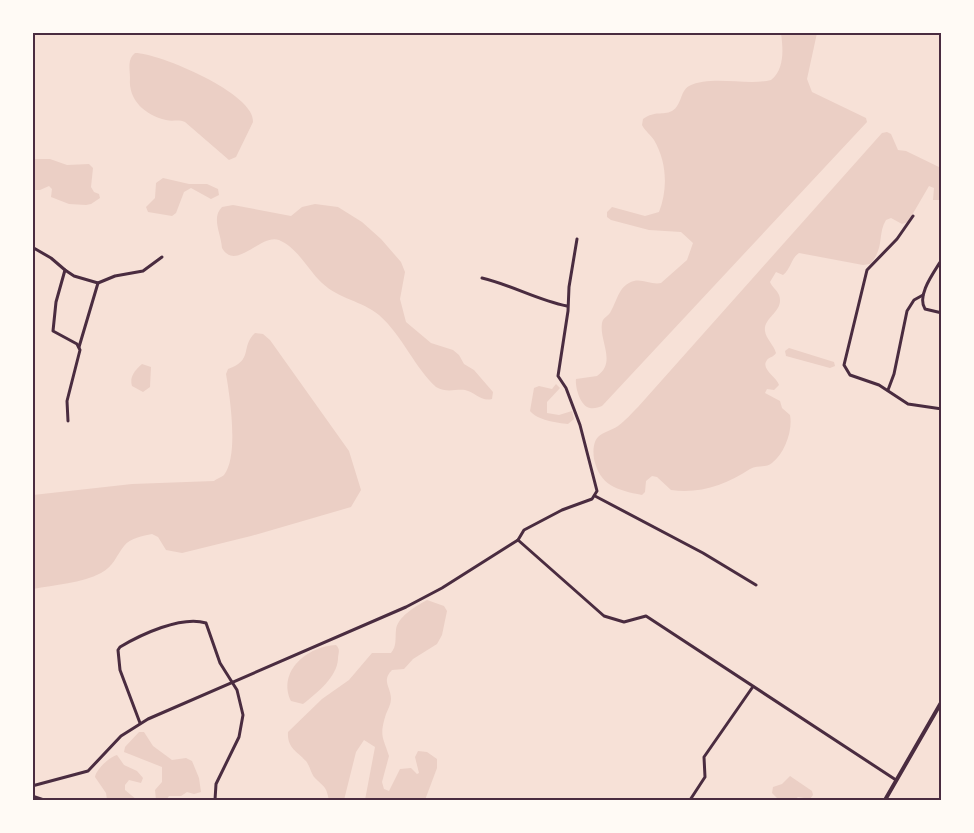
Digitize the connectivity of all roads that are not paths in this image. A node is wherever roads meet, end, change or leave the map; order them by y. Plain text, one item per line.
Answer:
1 (913, 216) dead end
2 (577, 239) dead end
3 (32, 247) edge
4 (162, 257) dead end
5 (942, 258) edge
6 (65, 270) junction
7 (482, 278) dead end
8 (98, 283) junction
9 (923, 295) junction
10 (567, 306) junction
11 (942, 313) edge
12 (79, 347) junction
13 (888, 390) junction
14 (942, 409) edge
15 (68, 421) dead end
16 (595, 496) junction
17 (518, 540) junction
18 (756, 585) dead end
19 (233, 682) junction
20 (752, 688) junction
21 (942, 701) edge
22 (140, 723) junction
23 (896, 780) junction
24 (32, 786) edge
25 (32, 796) edge
26 (44, 800) edge
27 (216, 800) edge
28 (690, 800) edge
29 (885, 800) edge

1 - 13 street
2 - 10 street
3 - 6 street
4 - 8 street
5 - 9 street
6 - 8 street
6 - 12 street
7 - 10 street
8 - 12 street
9 - 11 street
9 - 13 street
10 - 16 street
12 - 15 street
13 - 14 street
16 - 17 street
16 - 18 street
17 - 19 street
17 - 20 street
19 - 22 street
19 - 22 street
19 - 27 street
20 - 23 street
20 - 28 street
21 - 23 street
22 - 24 street
23 - 29 street
25 - 26 street

